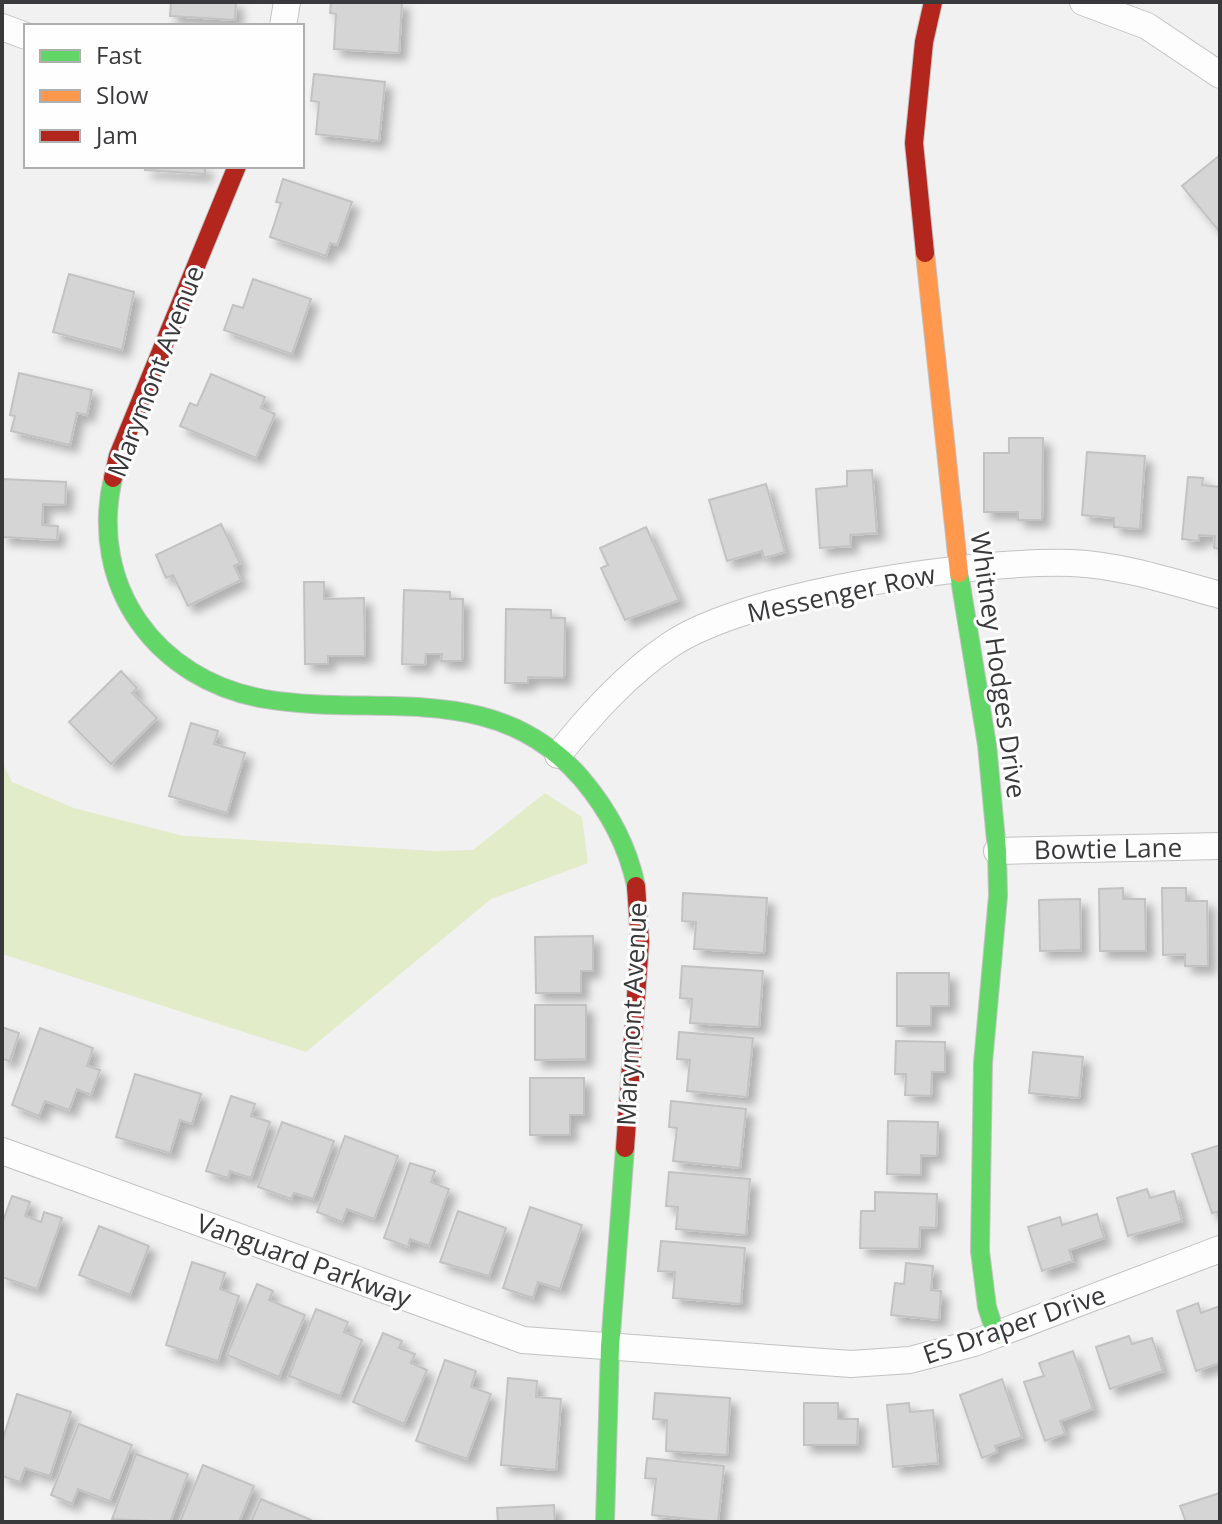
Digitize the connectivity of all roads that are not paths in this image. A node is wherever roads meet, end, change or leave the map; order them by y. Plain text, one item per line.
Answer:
1 (287, 2) edge
2 (933, 2) edge
3 (1083, 2) edge
4 (283, 24) edge
5 (2, 27) edge
6 (24, 35) edge
7 (1220, 75) edge
8 (236, 168) edge
9 (958, 569) junction
10 (1220, 595) edge
11 (558, 755) junction
12 (1220, 846) edge
13 (997, 851) junction
14 (2, 1151) edge
15 (1220, 1249) edge
16 (996, 1335) junction
17 (610, 1347) junction
18 (605, 1522) edge

1 - 4 street
2 - 9 street, Whitney Hodges Drive
3 - 7 street
5 - 6 street
8 - 11 street, Marymont Avenue
9 - 10 street, Messenger Row
9 - 11 street, Messenger Row
9 - 13 street, Whitney Hodges Drive
11 - 17 street, Marymont Avenue
12 - 13 street, Bowtie Lane
13 - 16 street, Whitney Hodges Drive
14 - 17 street, Vanguard Parkway
15 - 16 street, ES Draper Drive
16 - 17 street, ES Draper Drive
17 - 18 street, Marymont Avenue

